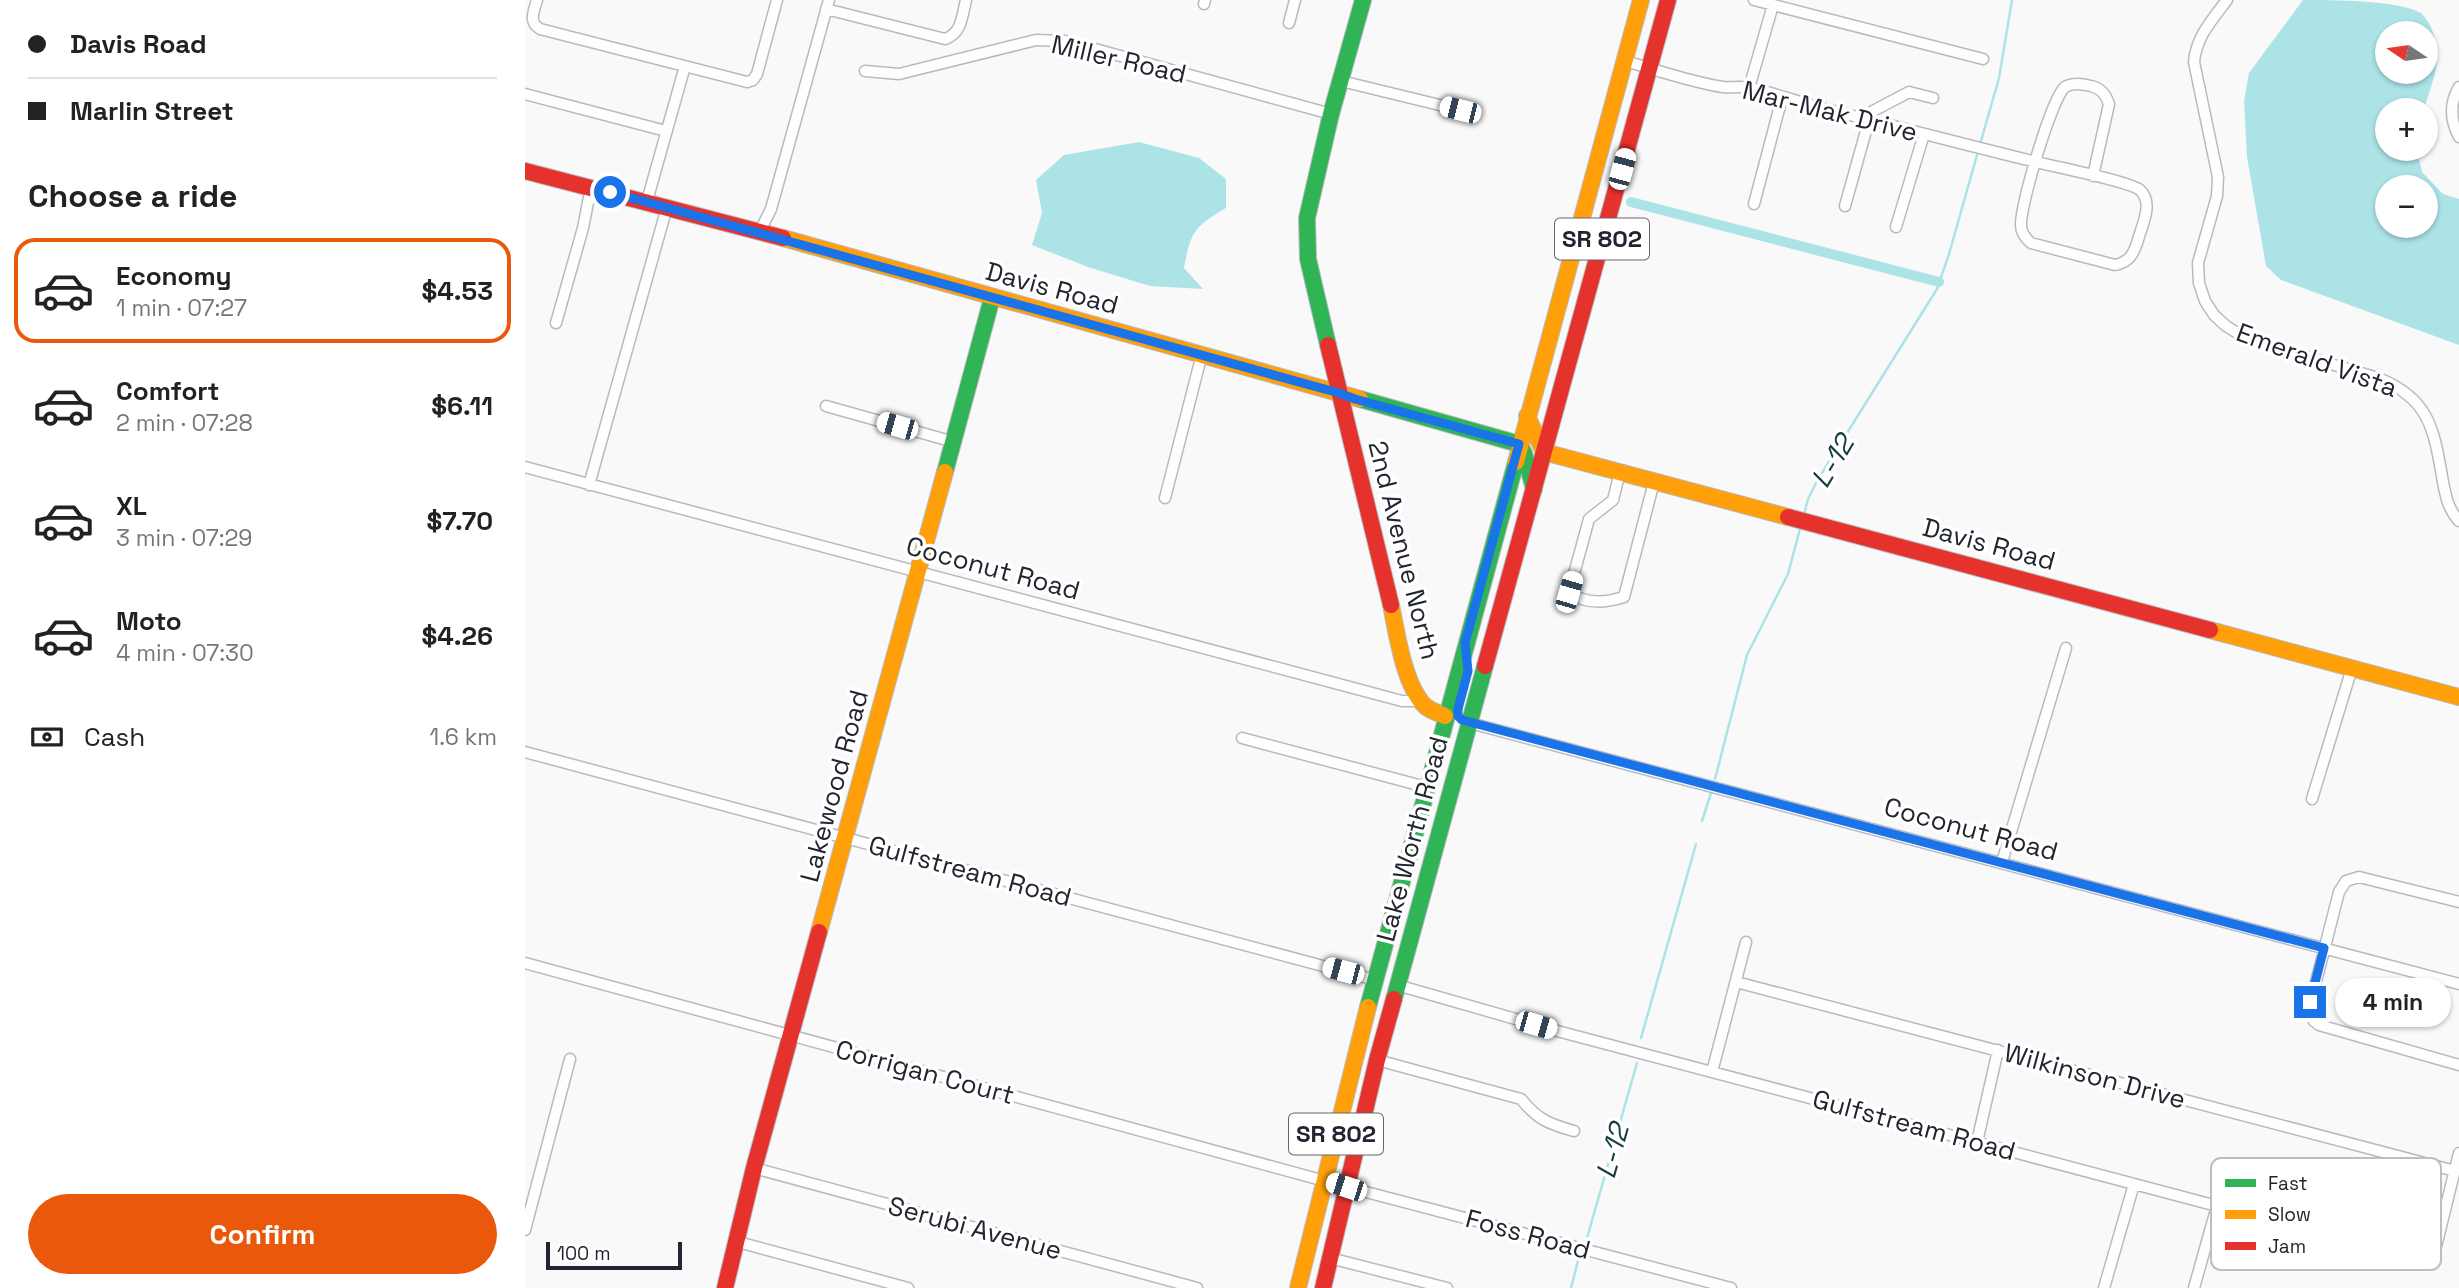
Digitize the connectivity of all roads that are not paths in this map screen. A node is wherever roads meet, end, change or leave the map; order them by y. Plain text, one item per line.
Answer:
1 (537, 0) edge
2 (777, 0) edge
3 (966, 0) edge
4 (1295, 0) edge
5 (1363, 0) edge
6 (1641, 0) edge
7 (1668, 0) edge
8 (1754, 0) edge
9 (2227, 0) edge
10 (827, 4) edge
11 (1773, 5) junction
12 (1289, 23) dead end
13 (1983, 59) dead end
14 (1625, 61) junction
15 (685, 66) junction
16 (1649, 68) junction
17 (865, 71) dead end
18 (1341, 80) junction
19 (2459, 87) edge
20 (1749, 88) junction
21 (525, 94) edge
22 (1782, 98) junction
23 (1933, 98) dead end
24 (1460, 110) dead end
25 (1331, 114) junction
26 (1869, 120) junction
27 (666, 131) junction
28 (1924, 134) junction
29 (2459, 137) edge
30 (2035, 162) junction
31 (525, 171) edge
32 (2093, 176) junction
33 (591, 187) junction
34 (647, 201) junction
35 (1754, 204) dead end
36 (1845, 206) dead end
37 (667, 207) junction
38 (1896, 227) dead end
39 (764, 235) junction
40 (992, 298) junction
41 (556, 323) dead end
42 (1202, 354) junction
43 (1339, 393) junction
44 (826, 406) dead end
45 (1527, 416) junction
46 (954, 442) junction
47 (1519, 444) junction
48 (1544, 452) junction
49 (525, 467) edge
50 (1620, 472) junction
51 (1654, 482) junction
52 (589, 485) junction
53 (1534, 489) junction
54 (1165, 498) dead end
55 (2459, 521) edge
56 (918, 573) junction
57 (1465, 643) junction
58 (2066, 648) dead end
59 (2352, 668) junction
60 (2459, 697) edge
61 (1421, 701) junction
62 (1445, 716) junction
63 (1470, 723) junction
64 (1242, 738) dead end
65 (525, 752) edge
66 (1426, 787) junction
67 (1452, 789) junction
68 (2312, 799) dead end
69 (845, 837) junction
70 (2002, 862) junction
71 (2459, 902) edge
72 (1394, 909) junction
73 (1747, 942) dead end
74 (2324, 948) junction
75 (525, 963) edge
76 (1374, 980) junction
77 (1736, 982) junction
78 (2459, 984) edge
79 (1397, 985) junction
80 (791, 1035) junction
81 (1998, 1050) junction
82 (570, 1059) dead end
83 (1377, 1060) junction
84 (2459, 1065) edge
85 (1712, 1072) junction
86 (1574, 1131) dead end
87 (1977, 1142) junction
88 (2459, 1153) edge
89 (2406, 1158) edge
90 (2441, 1167) edge
91 (754, 1168) junction
92 (2455, 1171) junction
93 (1326, 1180) junction
94 (2134, 1184) junction
95 (1346, 1187) junction
96 (2211, 1204) edge
97 (2211, 1227) edge
98 (2441, 1227) edge
99 (525, 1230) edge
100 (738, 1242) junction
101 (1330, 1258) junction
102 (725, 1288) edge
103 (908, 1288) edge
104 (1197, 1288) edge
105 (1298, 1288) edge
106 (1322, 1288) edge
107 (1447, 1288) edge
108 (1731, 1288) edge
109 (2104, 1288) edge
110 (2194, 1288) edge

1 - 15 street
2 - 15 street
3 - 10 street
4 - 12 street
5 - 18 street, 2nd Avenue North
6 - 14 street, Lake Worth Road / SR 802
7 - 16 street, Lake Worth Road / SR 802
8 - 11 street
9 - 55 street, Emerald Vista
10 - 39 street
11 - 13 street
11 - 20 street
14 - 16 street, Mar-Mak Drive
14 - 45 street, Lake Worth Road / SR 802
15 - 27 street
16 - 20 street, Mar-Mak Drive
16 - 48 street, Lake Worth Road / SR 802
17 - 25 street, Miller Road
18 - 24 street
18 - 25 street, 2nd Avenue North
19 - 29 street
20 - 22 street, Mar-Mak Drive
21 - 27 street
22 - 26 street, Mar-Mak Drive
22 - 35 street
23 - 26 street
25 - 43 street, 2nd Avenue North
26 - 28 street, Mar-Mak Drive
26 - 36 street
27 - 34 street
28 - 30 street, Mar-Mak Drive
28 - 38 street
30 - 32 street, Mar-Mak Drive
30 - 32 street
30 - 32 street, Mar-Mak Drive
31 - 33 street, Davis Road
33 - 34 street, Davis Road
33 - 41 street
34 - 37 street, Davis Road
37 - 39 street, Davis Road
37 - 52 street
39 - 40 street, Davis Road
40 - 42 street, Davis Road
40 - 46 street, Lakewood Road
42 - 43 street, Davis Road
42 - 54 street
43 - 47 street, Davis Road
43 - 61 street, 2nd Avenue North
44 - 46 street
45 - 47 street, Lake Worth Road / SR 802
45 - 48 street
46 - 56 street, Lakewood Road
47 - 53 street
47 - 57 street, Lake Worth Road / SR 802
48 - 50 street, Davis Road
48 - 53 street, Lake Worth Road / SR 802
49 - 52 street, Coconut Road
50 - 51 street, Davis Road
50 - 51 street
51 - 59 street, Davis Road
52 - 56 street, Coconut Road
53 - 63 street, Lake Worth Road / SR 802
56 - 61 street, Coconut Road
56 - 69 street, Lakewood Road
57 - 62 street, Lake Worth Road / SR 802
57 - 63 street
58 - 70 street
59 - 60 street, Davis Road
59 - 68 street
61 - 62 street, Coconut Road
62 - 66 street, Lake Worth Road / SR 802
62 - 67 street
63 - 67 street, Lake Worth Road / SR 802
63 - 70 street, Coconut Road
64 - 66 street
65 - 69 street, Gulfstream Road
66 - 72 street, Lake Worth Road / SR 802
67 - 79 street, Lake Worth Road / SR 802
69 - 76 street, Gulfstream Road
69 - 80 street, Lakewood Road
70 - 74 street, Coconut Road
71 - 74 street
72 - 76 street, Lake Worth Road / SR 802
72 - 79 street
73 - 77 street
74 - 78 street, Coconut Road
74 - 84 street
75 - 80 street, Corrigan Court
76 - 83 street
76 - 93 street, Lake Worth Road / SR 802
77 - 81 street, Wilkinson Drive
77 - 85 street
79 - 83 street, Lake Worth Road / SR 802
79 - 85 street, Gulfstream Road
80 - 91 street, Lakewood Road
80 - 93 street, Corrigan Court
81 - 87 street
81 - 89 street, Wilkinson Drive
82 - 99 street
83 - 86 street
83 - 95 street, Lake Worth Road / SR 802
85 - 87 street, Gulfstream Road
87 - 94 street, Gulfstream Road
88 - 92 street
90 - 92 street, Wilkinson Drive
91 - 100 street, Lakewood Road
91 - 104 street, Serubi Avenue
92 - 98 street, Gulfstream Road
93 - 95 street, Foss Road
93 - 105 street, Lake Worth Road / SR 802
94 - 96 street, Gulfstream Road
94 - 109 street
95 - 101 street, Lake Worth Road / SR 802
95 - 108 street, Foss Road
97 - 110 street
100 - 102 street, Lakewood Road
100 - 103 street
101 - 106 street, Lake Worth Road / SR 802
101 - 107 street

